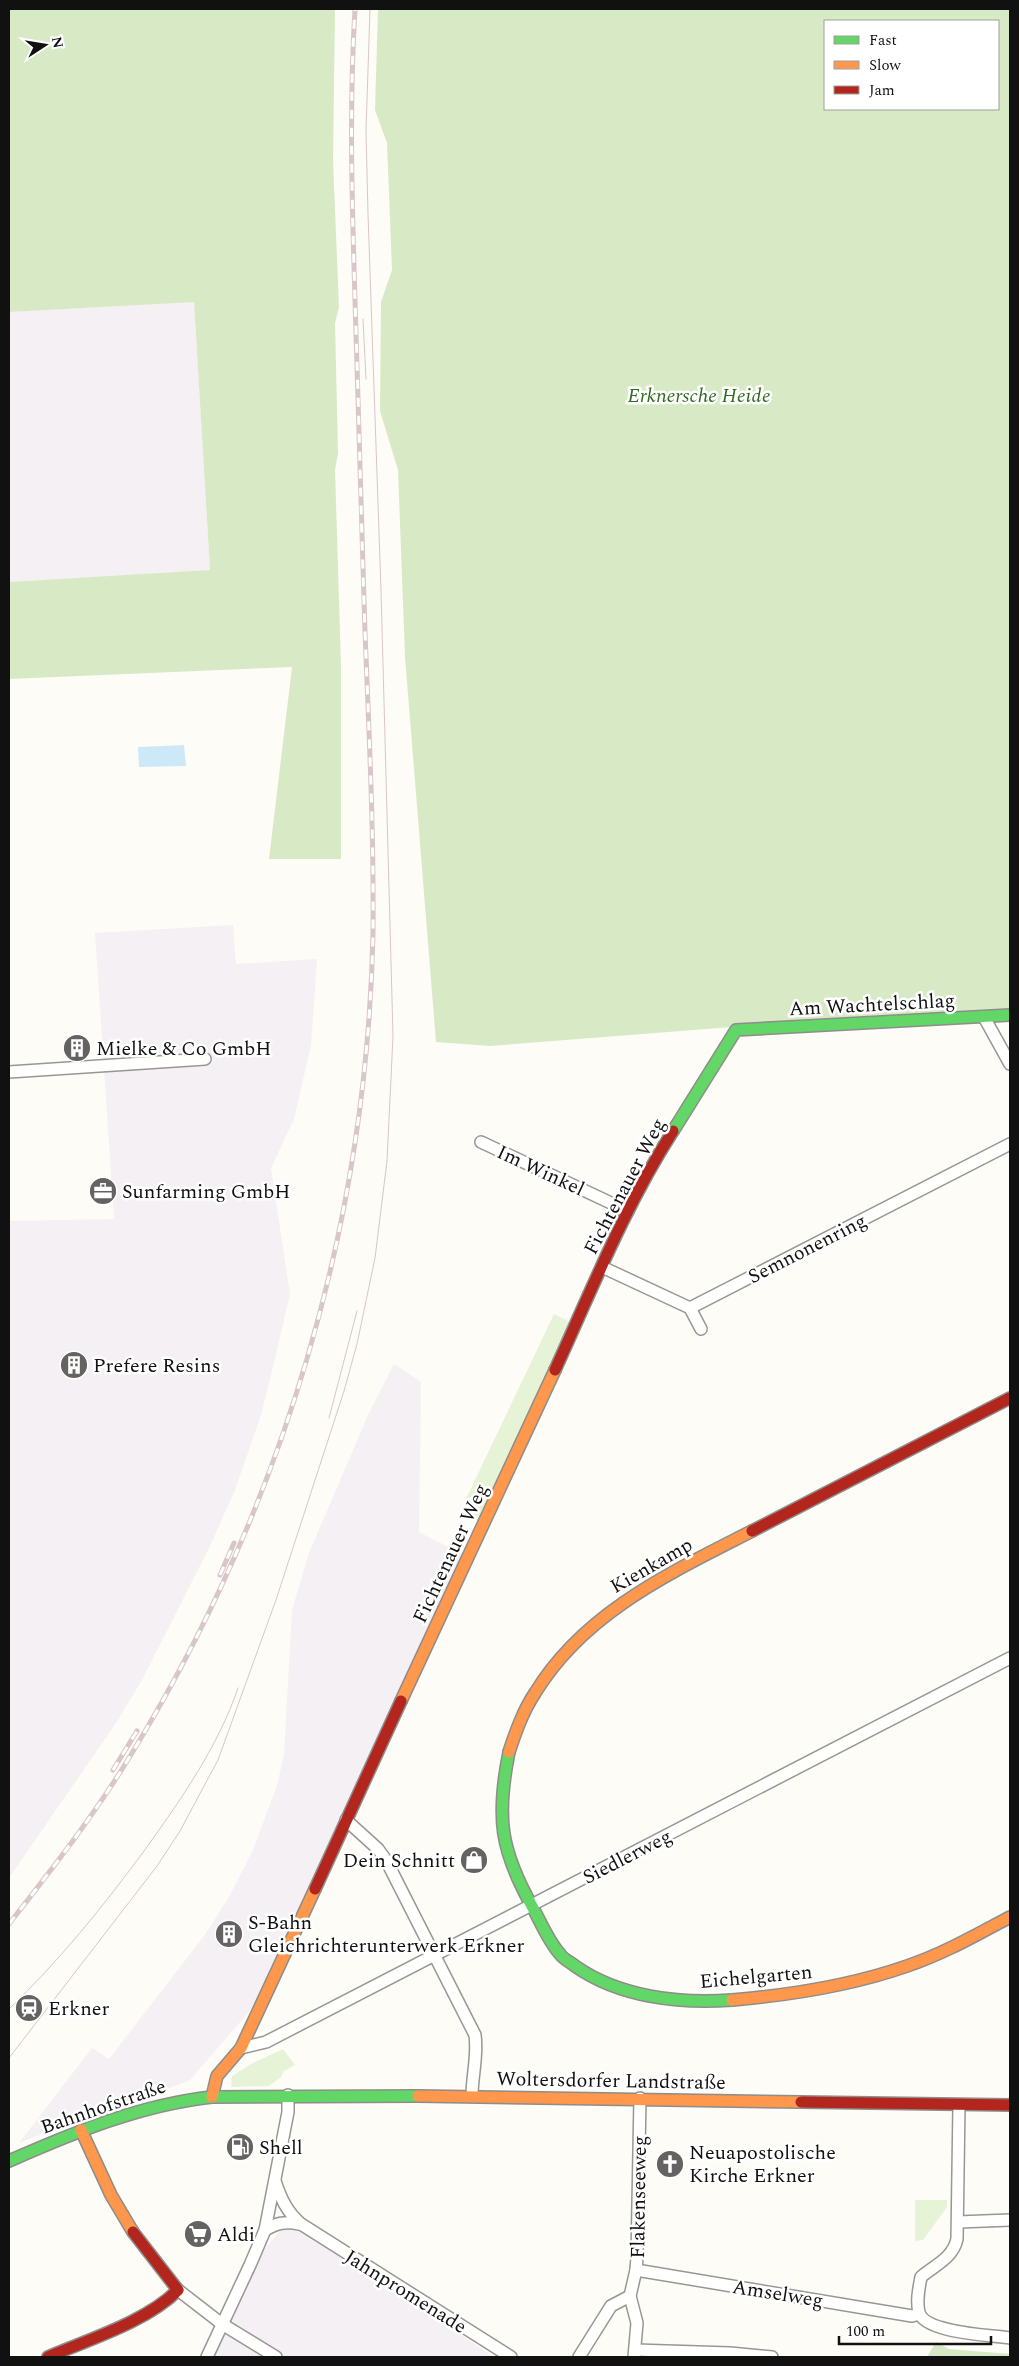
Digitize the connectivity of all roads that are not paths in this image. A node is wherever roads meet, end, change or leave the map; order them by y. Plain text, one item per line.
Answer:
1 (1010, 1015) edge
2 (984, 1017) junction
3 (736, 1030) joint
4 (206, 1059) dead end
5 (1010, 1064) edge
6 (9, 1072) edge
7 (481, 1142) dead end
8 (1010, 1144) edge
9 (628, 1212) junction
10 (602, 1267) junction
11 (690, 1308) junction
12 (701, 1329) dead end
13 (1010, 1398) edge
14 (1010, 1658) edge
15 (346, 1820) junction
16 (532, 1904) junction
17 (1010, 1917) edge
18 (434, 1956) junction
19 (241, 2048) junction
20 (288, 2095) junction
21 (212, 2096) junction
22 (472, 2096) junction
23 (640, 2098) junction
24 (1010, 2104) edge
25 (959, 2105) junction
26 (81, 2130) junction
27 (9, 2161) edge
28 (276, 2181) junction
29 (1010, 2220) edge
30 (958, 2222) junction
31 (301, 2224) junction
32 (265, 2230) junction
33 (636, 2270) junction
34 (178, 2290) junction
35 (630, 2296) junction
36 (919, 2314) junction
37 (222, 2324) junction
38 (1010, 2338) edge
39 (634, 2353) edge
40 (48, 2357) edge
41 (207, 2357) edge
42 (276, 2357) edge
43 (511, 2357) edge
44 (579, 2357) edge
45 (770, 2357) edge

1 - 2 street, Am Wachtelschlag
2 - 3 street, Am Wachtelschlag
2 - 5 street
3 - 9 street, Fichtenauer Weg
4 - 6 street
7 - 9 street, Im Winkel
8 - 11 street, Semnonenring
9 - 10 street, Fichtenauer Weg
10 - 11 street
10 - 15 street, Fichtenauer Weg
11 - 12 street
13 - 16 street, Kienkamp
14 - 16 street, Siedlerweg
15 - 18 street
15 - 19 street, Fichtenauer Weg
16 - 17 street, Eichelgarten
16 - 18 street, Siedlerweg
18 - 19 street, Siedlerweg
18 - 22 street
19 - 21 street, Fichtenauer Weg
20 - 21 street, Woltersdorfer Landstraße
20 - 22 street, Woltersdorfer Landstraße
20 - 28 street
21 - 26 street, Bahnhofstraße
22 - 23 street, Woltersdorfer Landstraße
23 - 25 street, Woltersdorfer Landstraße
23 - 33 street, Flakenseeweg
24 - 25 street, Woltersdorfer Landstraße
25 - 30 street
26 - 27 street, Bahnhofstraße
26 - 34 street
28 - 31 street, Jahnpromenade
28 - 32 street
29 - 30 street
30 - 36 street
31 - 32 street
31 - 43 street, Jahnpromenade
32 - 37 street
33 - 35 street, Flakenseeweg
33 - 36 street, Amselweg
34 - 37 street
34 - 40 street
35 - 39 street, Flakenseeweg
35 - 44 street
36 - 38 street
37 - 41 street
37 - 42 street
39 - 45 street, Flakenseeweg

